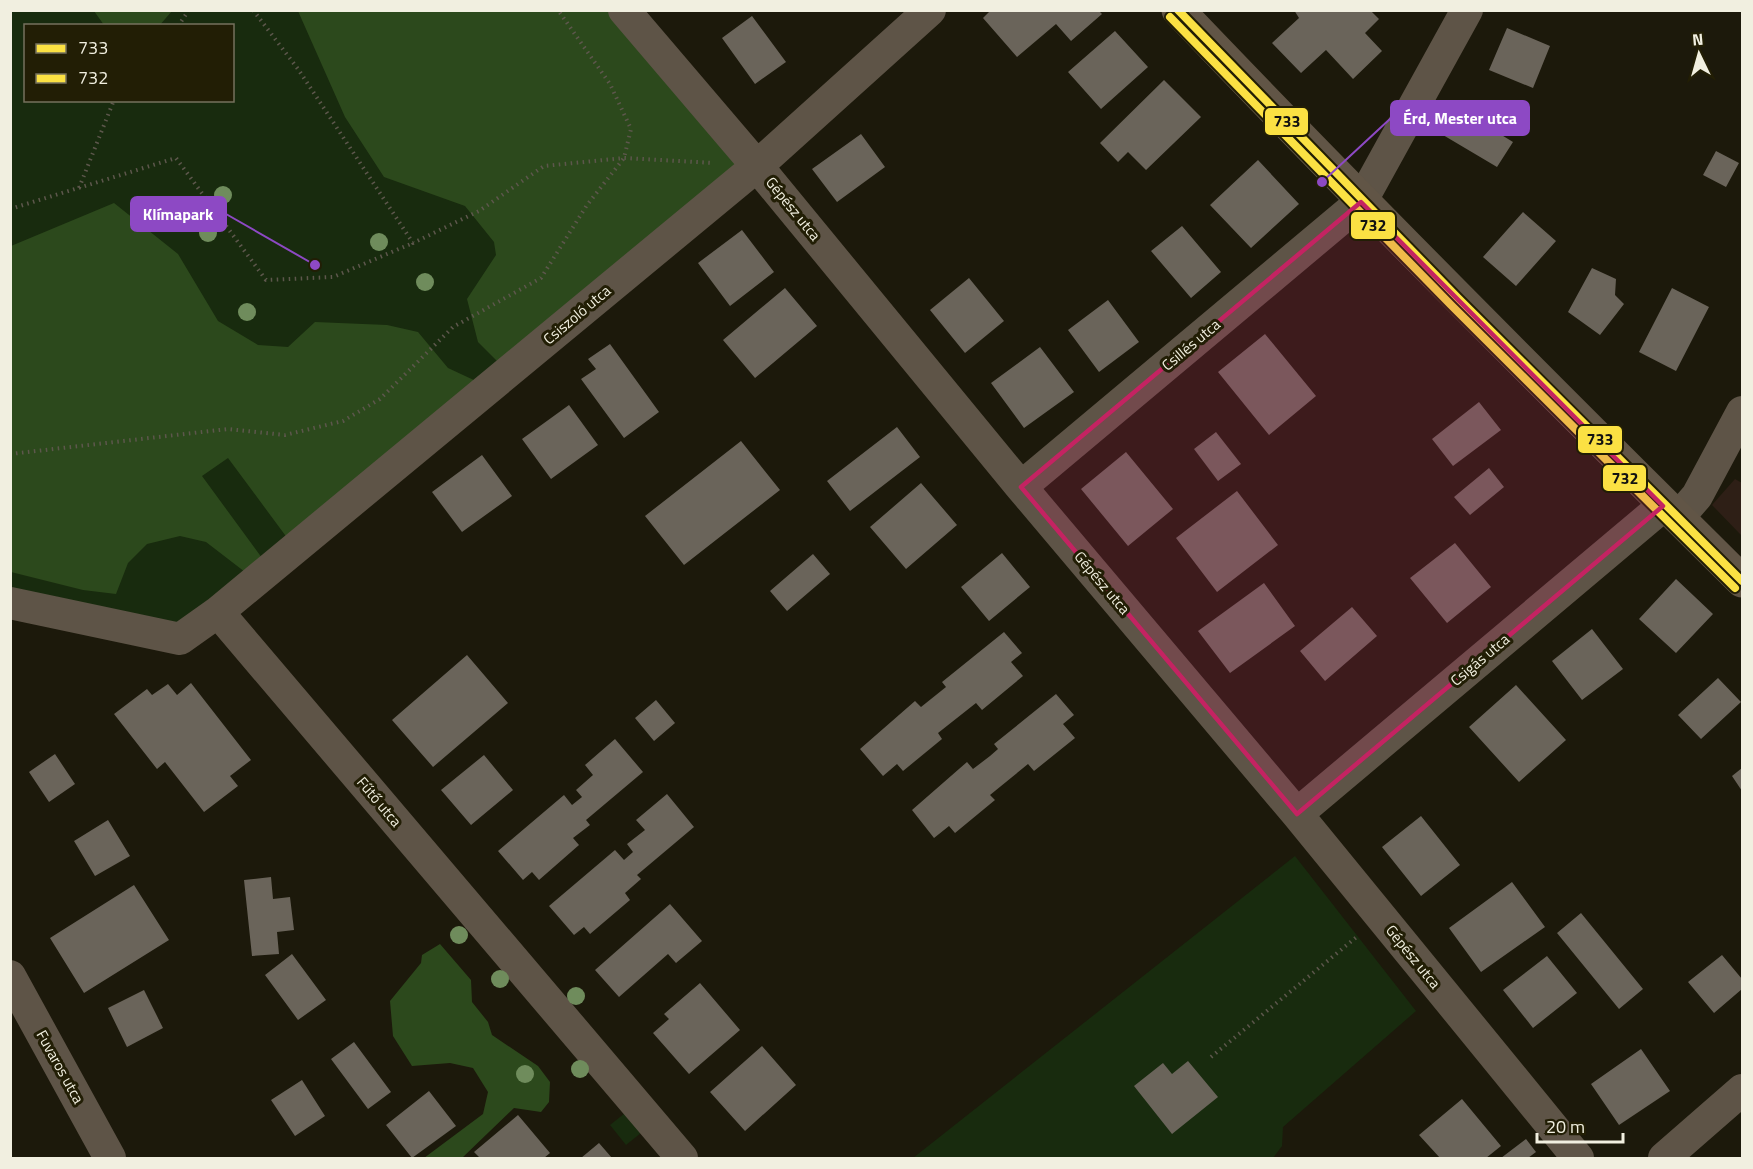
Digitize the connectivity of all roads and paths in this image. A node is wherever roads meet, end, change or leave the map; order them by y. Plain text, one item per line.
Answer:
1 (189, 10) edge
2 (253, 10) edge
3 (558, 10) edge
4 (624, 10) edge
5 (930, 10) edge
6 (1178, 10) edge
7 (1467, 10) edge
8 (179, 24) edge
9 (113, 102) edge
10 (624, 158) junction
11 (757, 165) junction
12 (79, 188) junction
13 (1361, 202) junction
14 (10, 209) edge
15 (413, 243) junction
16 (1743, 412) edge
17 (10, 454) edge
18 (1731, 459) edge
19 (1021, 487) junction
20 (1671, 512) junction
21 (1743, 582) edge
22 (10, 603) edge
23 (218, 612) junction
24 (1297, 814) junction
25 (1381, 917) junction
26 (10, 976) edge
27 (1211, 1057) dead end
28 (1743, 1090) edge
29 (110, 1158) edge
30 (682, 1158) edge
31 (1578, 1158) edge
32 (1664, 1158) edge

1 - 8 path
2 - 15 path
3 - 10 path
4 - 11 street, Gépész utca
5 - 11 street, Csiszoló utca
6 - 13 street
7 - 13 street
9 - 12 path
10 - 11 path
10 - 15 path
10 - 17 path
11 - 19 street, Gépész utca
11 - 23 street, Csiszoló utca
12 - 14 path
12 - 15 path
13 - 19 street, Csillés utca
13 - 20 street
16 - 18 street, Csigás utca
18 - 20 street, Csigás utca
19 - 24 street, Gépész utca
20 - 21 street
20 - 24 street, Csigás utca
22 - 23 street
23 - 30 street, Fűtő utca
24 - 25 street, Gépész utca
25 - 27 path
25 - 31 street, Gépész utca
26 - 29 street, Fuvaros utca
28 - 32 street

